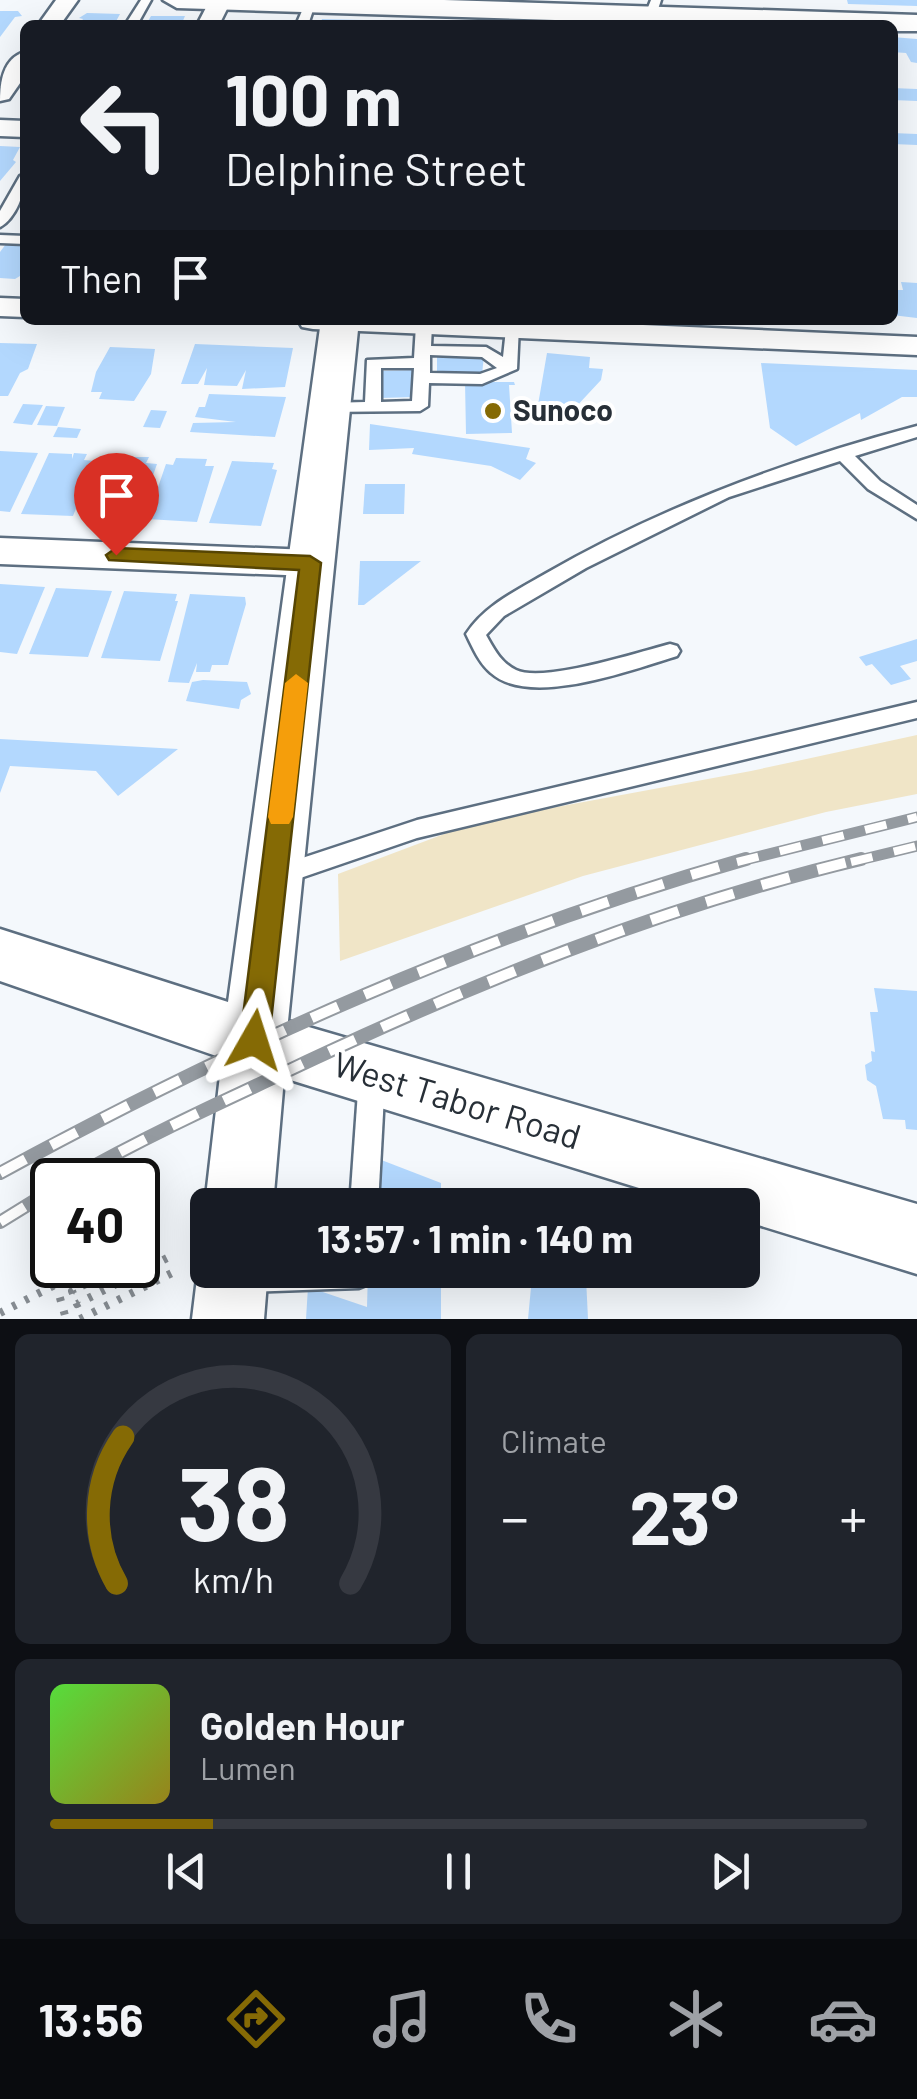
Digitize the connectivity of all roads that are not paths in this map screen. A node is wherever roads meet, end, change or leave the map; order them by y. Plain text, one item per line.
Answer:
1 (178, 0) edge
2 (415, 11) edge
3 (214, 13) edge
4 (651, 13) edge
5 (306, 15) edge
6 (818, 20) edge
7 (20, 66) edge
8 (0, 94) edge
9 (20, 188) edge
10 (0, 223) edge
11 (317, 325) edge
12 (514, 328) junction
13 (917, 346) edge
14 (421, 354) junction
15 (348, 364) edge
16 (508, 368) junction
17 (917, 431) edge
18 (844, 455) junction
19 (917, 513) edge
20 (0, 550) edge
21 (310, 563) junction
22 (670, 652) dead end
23 (917, 710) edge
24 (273, 877) junction
25 (0, 955) edge
26 (254, 1040) junction
27 (372, 1076) junction
28 (241, 1188) edge
29 (365, 1188) edge
30 (917, 1239) edge

1 - 3 street
2 - 4 street
2 - 5 street
3 - 5 street
4 - 6 street
7 - 8 street
9 - 10 lane
11 - 15 street
12 - 13 street
12 - 14 street
12 - 16 lane
14 - 15 street
14 - 15 lane
14 - 15 lane
14 - 16 lane
14 - 16 lane
15 - 21 street
17 - 18 lane
18 - 19 lane
18 - 22 lane
20 - 21 street
21 - 24 street
23 - 24 lane
24 - 26 street
25 - 26 street, West Tabor Road
26 - 27 street, West Tabor Road
26 - 28 street
27 - 29 lane
27 - 30 street, West Tabor Road

